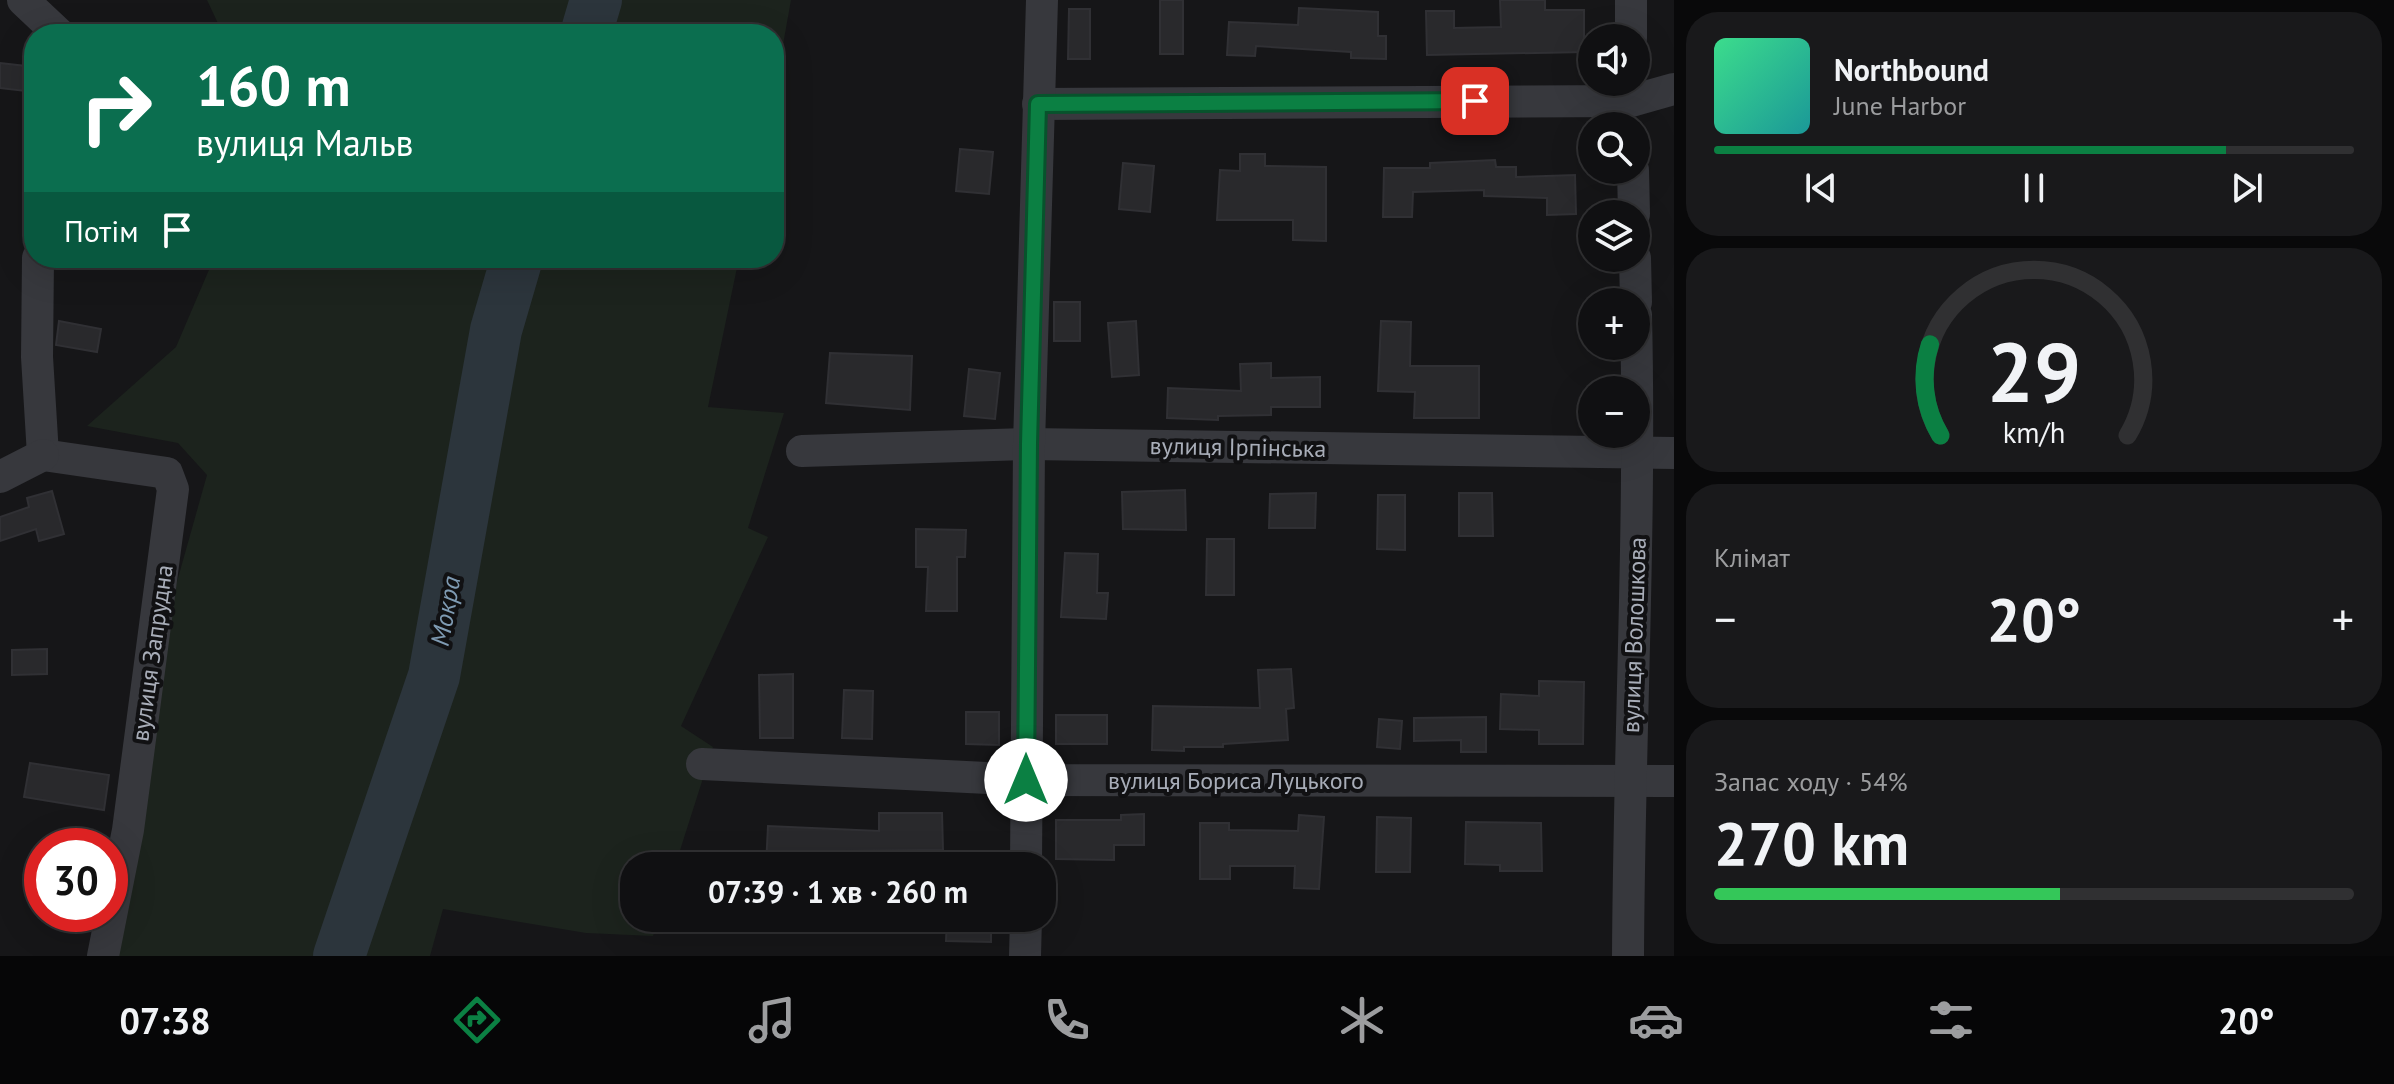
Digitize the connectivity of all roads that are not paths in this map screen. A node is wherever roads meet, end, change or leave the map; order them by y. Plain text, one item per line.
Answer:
1 (23, 0) edge
2 (1042, 0) edge
3 (1631, 0) edge
4 (48, 24) edge
5 (1631, 24) edge
6 (1674, 89) edge
7 (1631, 103) edge
8 (1038, 104) junction
9 (38, 268) edge
10 (1637, 360) edge
11 (1029, 444) junction
12 (802, 451) dead end
13 (1639, 453) junction
14 (1674, 453) edge
15 (43, 455) junction
16 (0, 477) edge
17 (702, 764) dead end
18 (1026, 780) junction
19 (1629, 780) junction
20 (1674, 781) edge
21 (1026, 852) edge
22 (1026, 932) edge
23 (103, 956) edge
24 (1025, 956) edge
25 (1628, 956) edge

1 - 4 street
2 - 8 street
3 - 5 street
6 - 7 street
7 - 8 street
8 - 11 street
9 - 15 street
10 - 13 street, вулиця Волошкова
11 - 12 street, вулиця Ірпінська
11 - 13 street, вулиця Ірпінська
11 - 18 street
13 - 14 street, вулиця Ірпінська
13 - 19 street, вулиця Волошкова
15 - 16 street
15 - 23 street, вулиця Запрудна
17 - 18 street, вулиця Бориса Луцького
18 - 19 street, вулиця Бориса Луцького
18 - 21 street
19 - 20 street, вулиця Бориса Луцького
19 - 25 street, вулиця Волошкова
22 - 24 street

